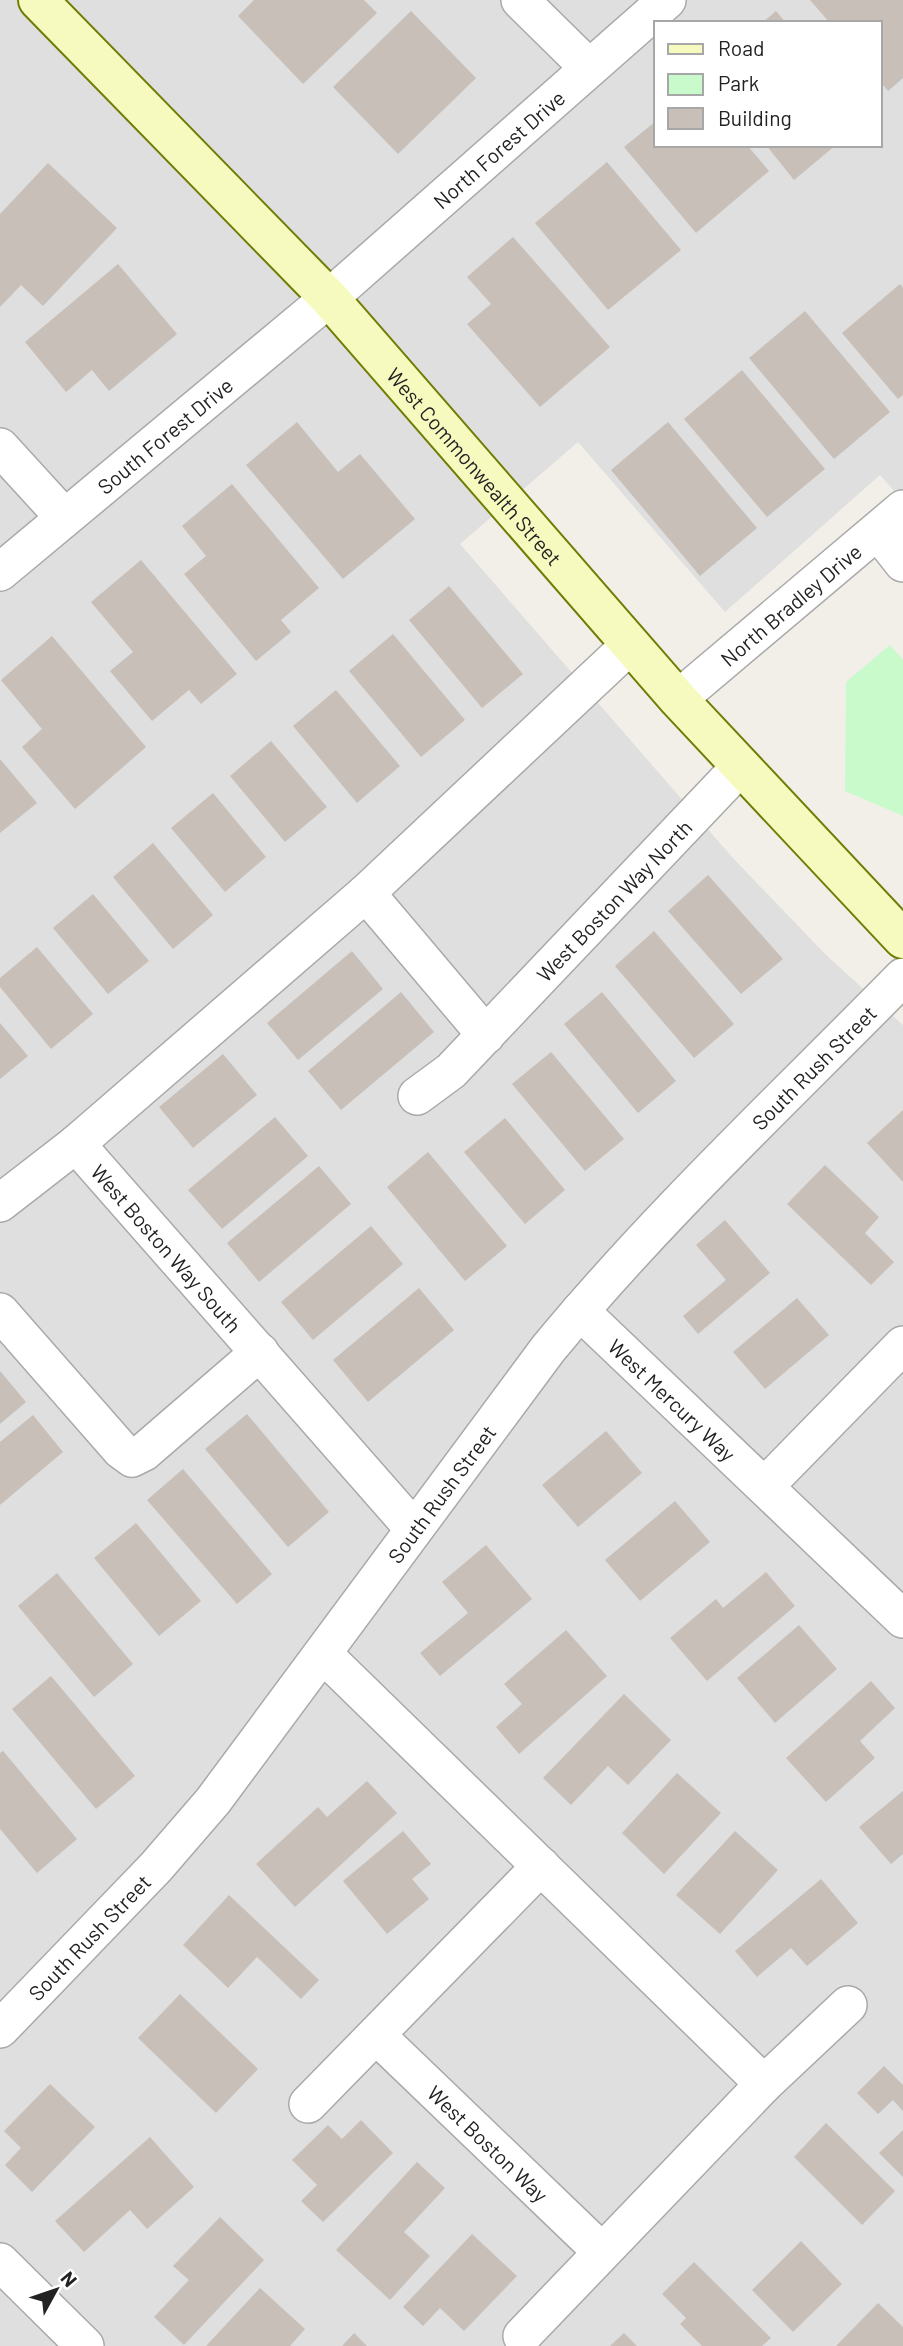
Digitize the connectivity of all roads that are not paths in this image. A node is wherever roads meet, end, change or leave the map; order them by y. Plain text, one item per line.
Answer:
1 (38, 0) edge
2 (520, 0) edge
3 (667, 0) edge
4 (589, 68) junction
5 (329, 298) junction
6 (0, 447) edge
7 (63, 516) junction
8 (890, 520) edge
9 (903, 563) edge
10 (0, 572) edge
11 (630, 645) junction
12 (678, 699) junction
13 (741, 766) junction
14 (366, 893) junction
15 (903, 939) edge
16 (903, 977) edge
17 (486, 1035) junction
18 (417, 1096) dead end
19 (76, 1144) junction
20 (0, 1203) edge
21 (580, 1311) junction
22 (0, 1312) edge
23 (903, 1345) edge
24 (260, 1352) junction
25 (765, 1486) junction
26 (414, 1529) junction
27 (903, 1619) edge
28 (323, 1654) junction
29 (541, 1866) junction
30 (848, 2005) dead end
31 (0, 2029) edge
32 (376, 2035) junction
33 (764, 2084) junction
34 (308, 2104) dead end
35 (601, 2252) junction
36 (0, 2262) edge
37 (523, 2336) dead end
38 (66, 2340) edge

1 - 5 street, West Commonwealth Street
2 - 4 street
3 - 4 street, North Forest Drive
4 - 5 street, North Forest Drive
5 - 7 street, South Forest Drive
5 - 11 street, West Commonwealth Street
6 - 7 street
7 - 10 street, South Forest Drive
8 - 9 street
8 - 12 street, North Bradley Drive
11 - 12 street, West Commonwealth Street
11 - 14 street
12 - 13 street, West Commonwealth Street
13 - 15 street, West Commonwealth Street
13 - 17 street, West Boston Way North
14 - 17 street
14 - 19 street, West Boston Way South
16 - 21 street, South Rush Street
17 - 18 street, West Boston Way North
19 - 20 street, West Boston Way South
19 - 24 street, West Boston Way South
21 - 25 street, West Mercury Way
21 - 26 street, South Rush Street
22 - 24 street, West Boston Way South
23 - 25 street
24 - 26 street, West Boston Way South
25 - 27 street, West Mercury Way
26 - 28 street, South Rush Street
28 - 29 street
28 - 31 street, South Rush Street
29 - 32 street
29 - 33 street
30 - 33 street
32 - 34 street
32 - 35 street, West Boston Way
33 - 35 street
35 - 37 street
36 - 38 street

